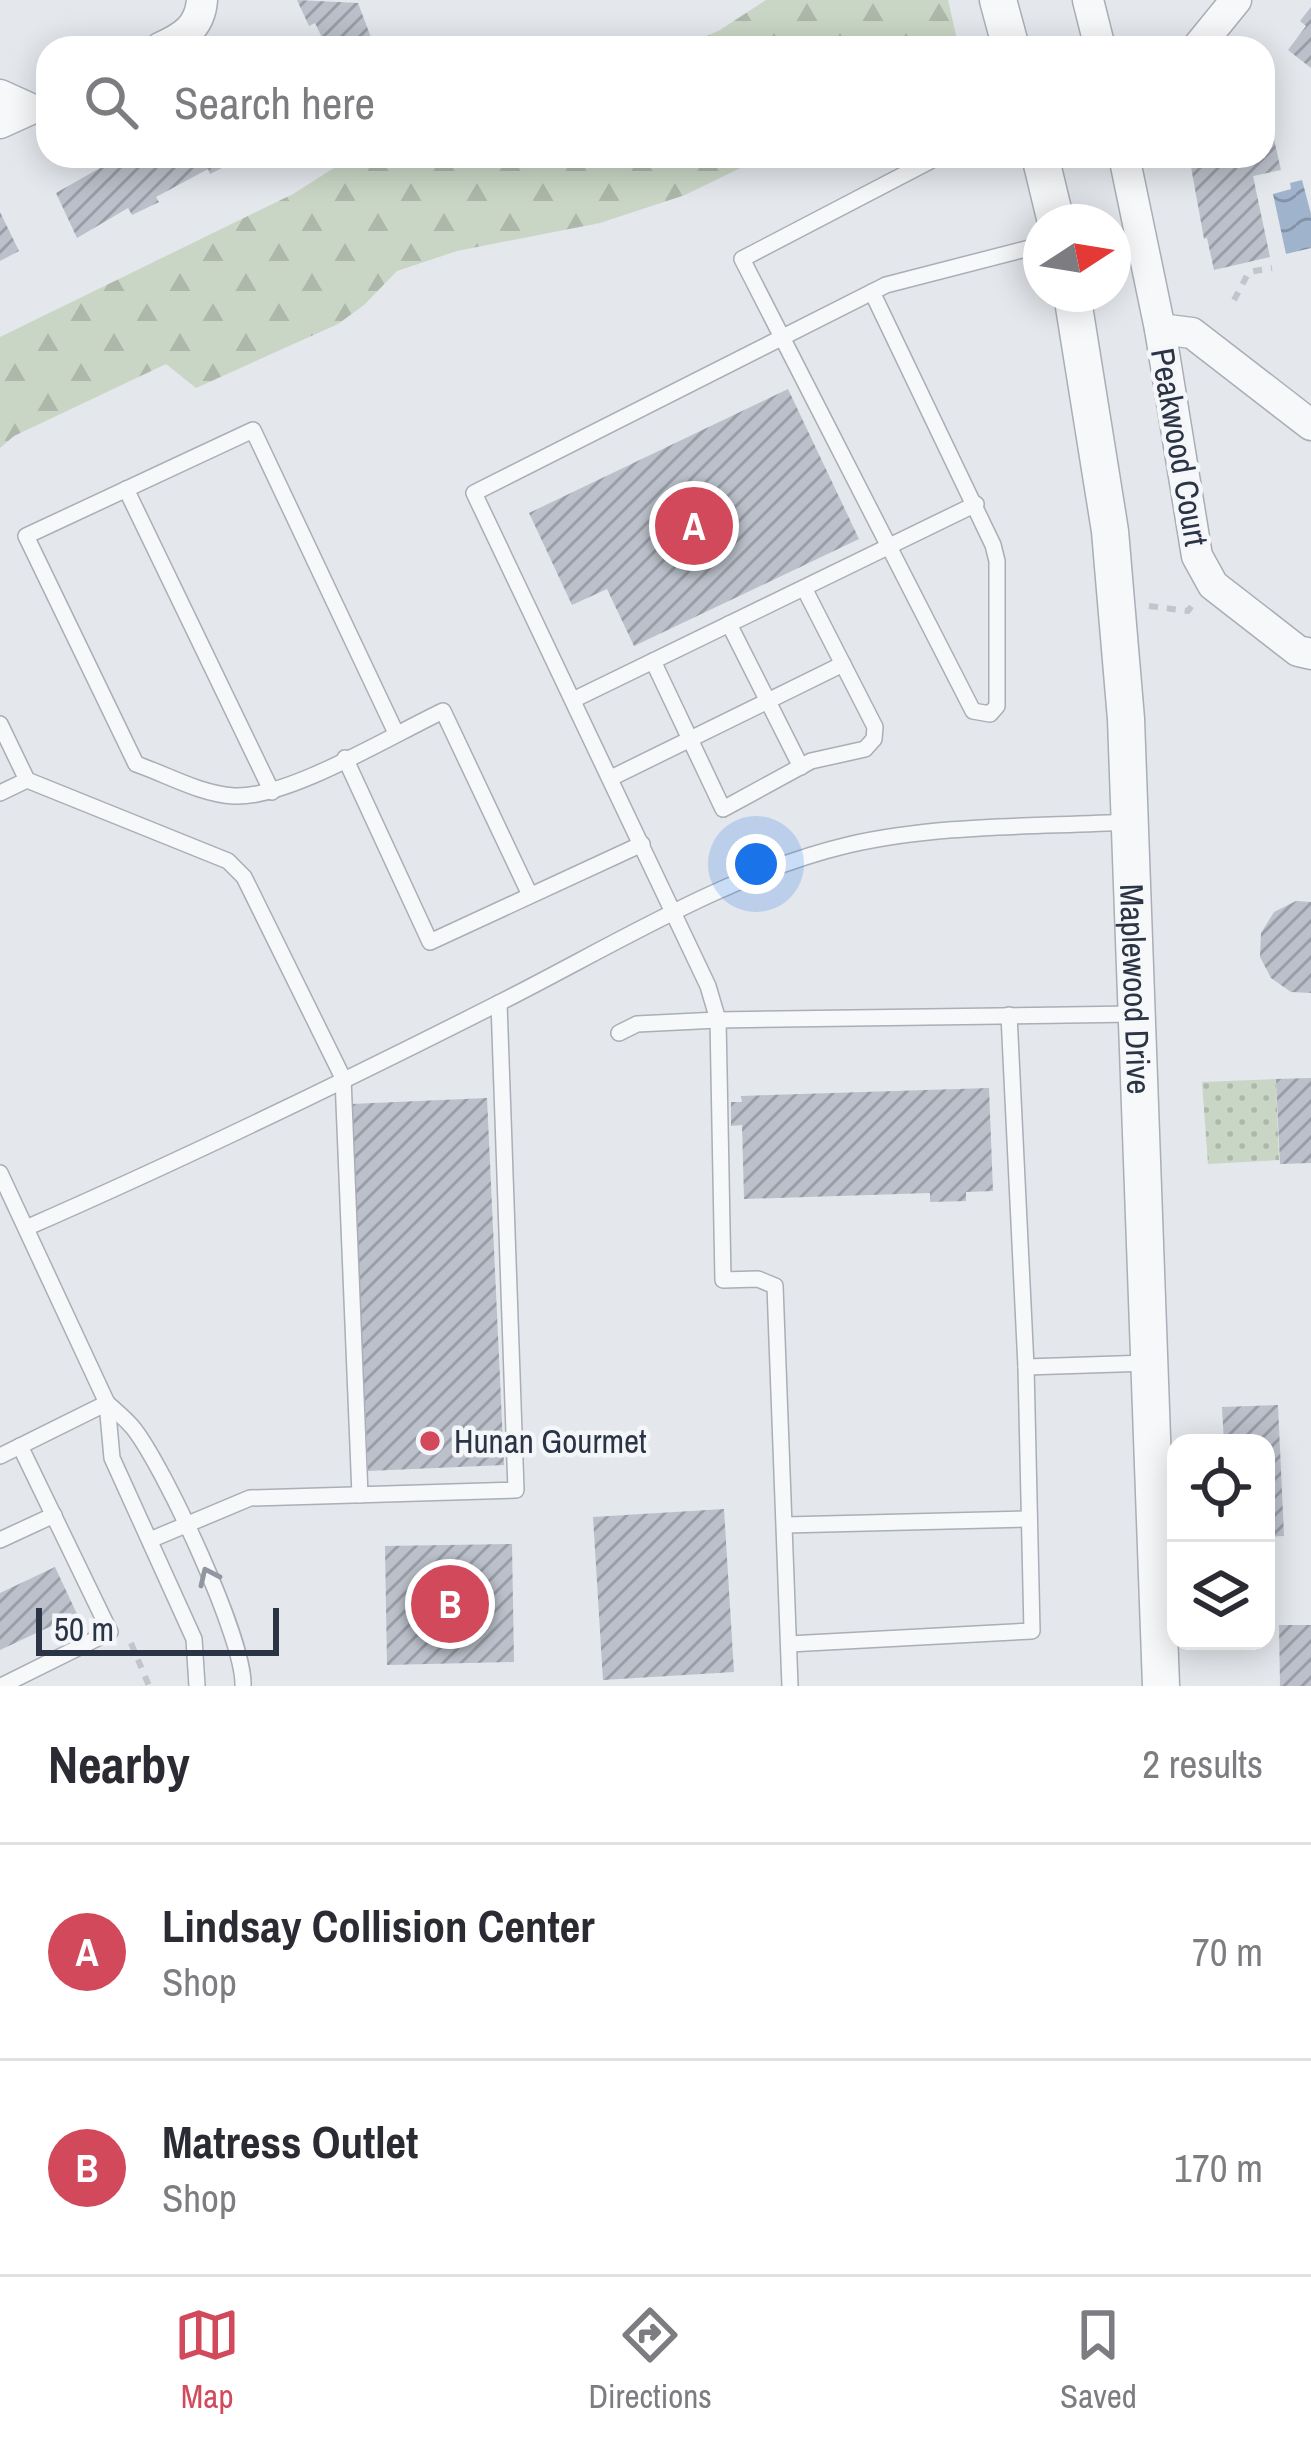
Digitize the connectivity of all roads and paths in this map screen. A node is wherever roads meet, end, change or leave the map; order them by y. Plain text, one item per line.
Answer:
1 (202, 0) edge
2 (998, 0) edge
3 (1088, 0) edge
4 (1236, 0) edge
5 (181, 36) edge
6 (1008, 36) edge
7 (1097, 36) edge
8 (1207, 36) edge
9 (0, 95) edge
10 (36, 104) edge
11 (36, 106) edge
12 (0, 123) edge
13 (917, 168) edge
14 (1043, 168) edge
15 (1124, 168) edge
16 (1052, 204) edge
17 (1125, 204) edge
18 (1131, 243) edge
19 (1023, 250) edge
20 (1273, 268) dead end
21 (872, 292) junction
22 (1234, 300) dead end
23 (1075, 312) edge
24 (1160, 328) junction
25 (782, 338) junction
26 (1311, 425) edge
27 (126, 489) junction
28 (976, 504) junction
29 (889, 547) junction
30 (1210, 580) junction
31 (804, 588) junction
32 (1116, 602) junction
33 (729, 624) junction
34 (1311, 655) edge
35 (653, 661) junction
36 (843, 664) junction
37 (573, 700) junction
38 (768, 701) junction
39 (0, 724) edge
40 (396, 733) junction
41 (690, 740) junction
42 (345, 758) junction
43 (801, 767) junction
44 (611, 778) junction
45 (27, 780) junction
46 (272, 792) junction
47 (0, 793) edge
48 (1131, 822) junction
49 (642, 844) junction
50 (530, 896) junction
51 (675, 912) junction
52 (499, 1003) junction
53 (1138, 1014) junction
54 (1009, 1015) junction
55 (718, 1020) junction
56 (619, 1033) dead end
57 (343, 1078) junction
58 (0, 1173) edge
59 (26, 1228) junction
60 (1149, 1363) junction
61 (1026, 1367) junction
62 (107, 1403) junction
63 (20, 1446) junction
64 (0, 1456) edge
65 (360, 1495) junction
66 (54, 1515) junction
67 (1029, 1519) junction
68 (785, 1525) junction
69 (185, 1526) junction
70 (0, 1540) edge
71 (150, 1540) junction
72 (128, 1641) dead end
73 (789, 1644) junction
74 (791, 1683) edge
75 (1, 1686) edge
76 (149, 1686) edge
77 (197, 1686) edge
78 (243, 1686) edge
79 (1161, 1686) edge

1 - 5 street
2 - 6 street
3 - 7 street
4 - 8 street
9 - 10 street
11 - 12 street
13 - 25 lane
14 - 16 street
15 - 17 street, Peakwood Court
18 - 24 street, Peakwood Court
19 - 21 lane
20 - 22 path
21 - 25 lane
21 - 28 lane
23 - 32 street, Maplewood Drive
24 - 26 street, Peakwood Court
24 - 30 street, Peakwood Court
25 - 29 lane
25 - 37 lane
27 - 40 lane
27 - 46 lane
27 - 46 lane
28 - 29 lane
28 - 29 lane
29 - 31 lane
30 - 32 path
30 - 34 street, Peakwood Court
31 - 33 lane
31 - 36 lane
32 - 48 street, Maplewood Drive
33 - 35 lane
33 - 38 lane
35 - 37 lane
35 - 41 lane
36 - 38 lane
36 - 43 lane
37 - 44 lane
38 - 41 lane
38 - 43 lane
39 - 45 lane
40 - 42 lane
40 - 50 lane
41 - 43 lane
41 - 44 lane
42 - 46 lane
42 - 50 lane
44 - 49 lane
45 - 47 lane
45 - 57 lane
48 - 51 lane
48 - 53 street, Maplewood Drive
49 - 50 lane
49 - 51 lane
51 - 52 lane
51 - 55 lane
52 - 57 lane
52 - 65 lane
53 - 54 lane
53 - 60 street, Maplewood Drive
54 - 55 lane
54 - 61 lane
55 - 56 lane
55 - 68 lane
57 - 59 lane
57 - 65 lane
58 - 59 lane
59 - 62 lane
60 - 61 lane
60 - 79 street, Maplewood Drive
61 - 67 lane
62 - 63 lane
62 - 69 lane
62 - 71 lane
63 - 64 lane
63 - 66 lane
65 - 69 lane
66 - 70 lane
66 - 75 lane
67 - 68 lane
67 - 73 lane
68 - 73 lane
69 - 71 lane
78 -> 69 lane
71 - 77 lane
72 - 76 path
73 - 74 lane

